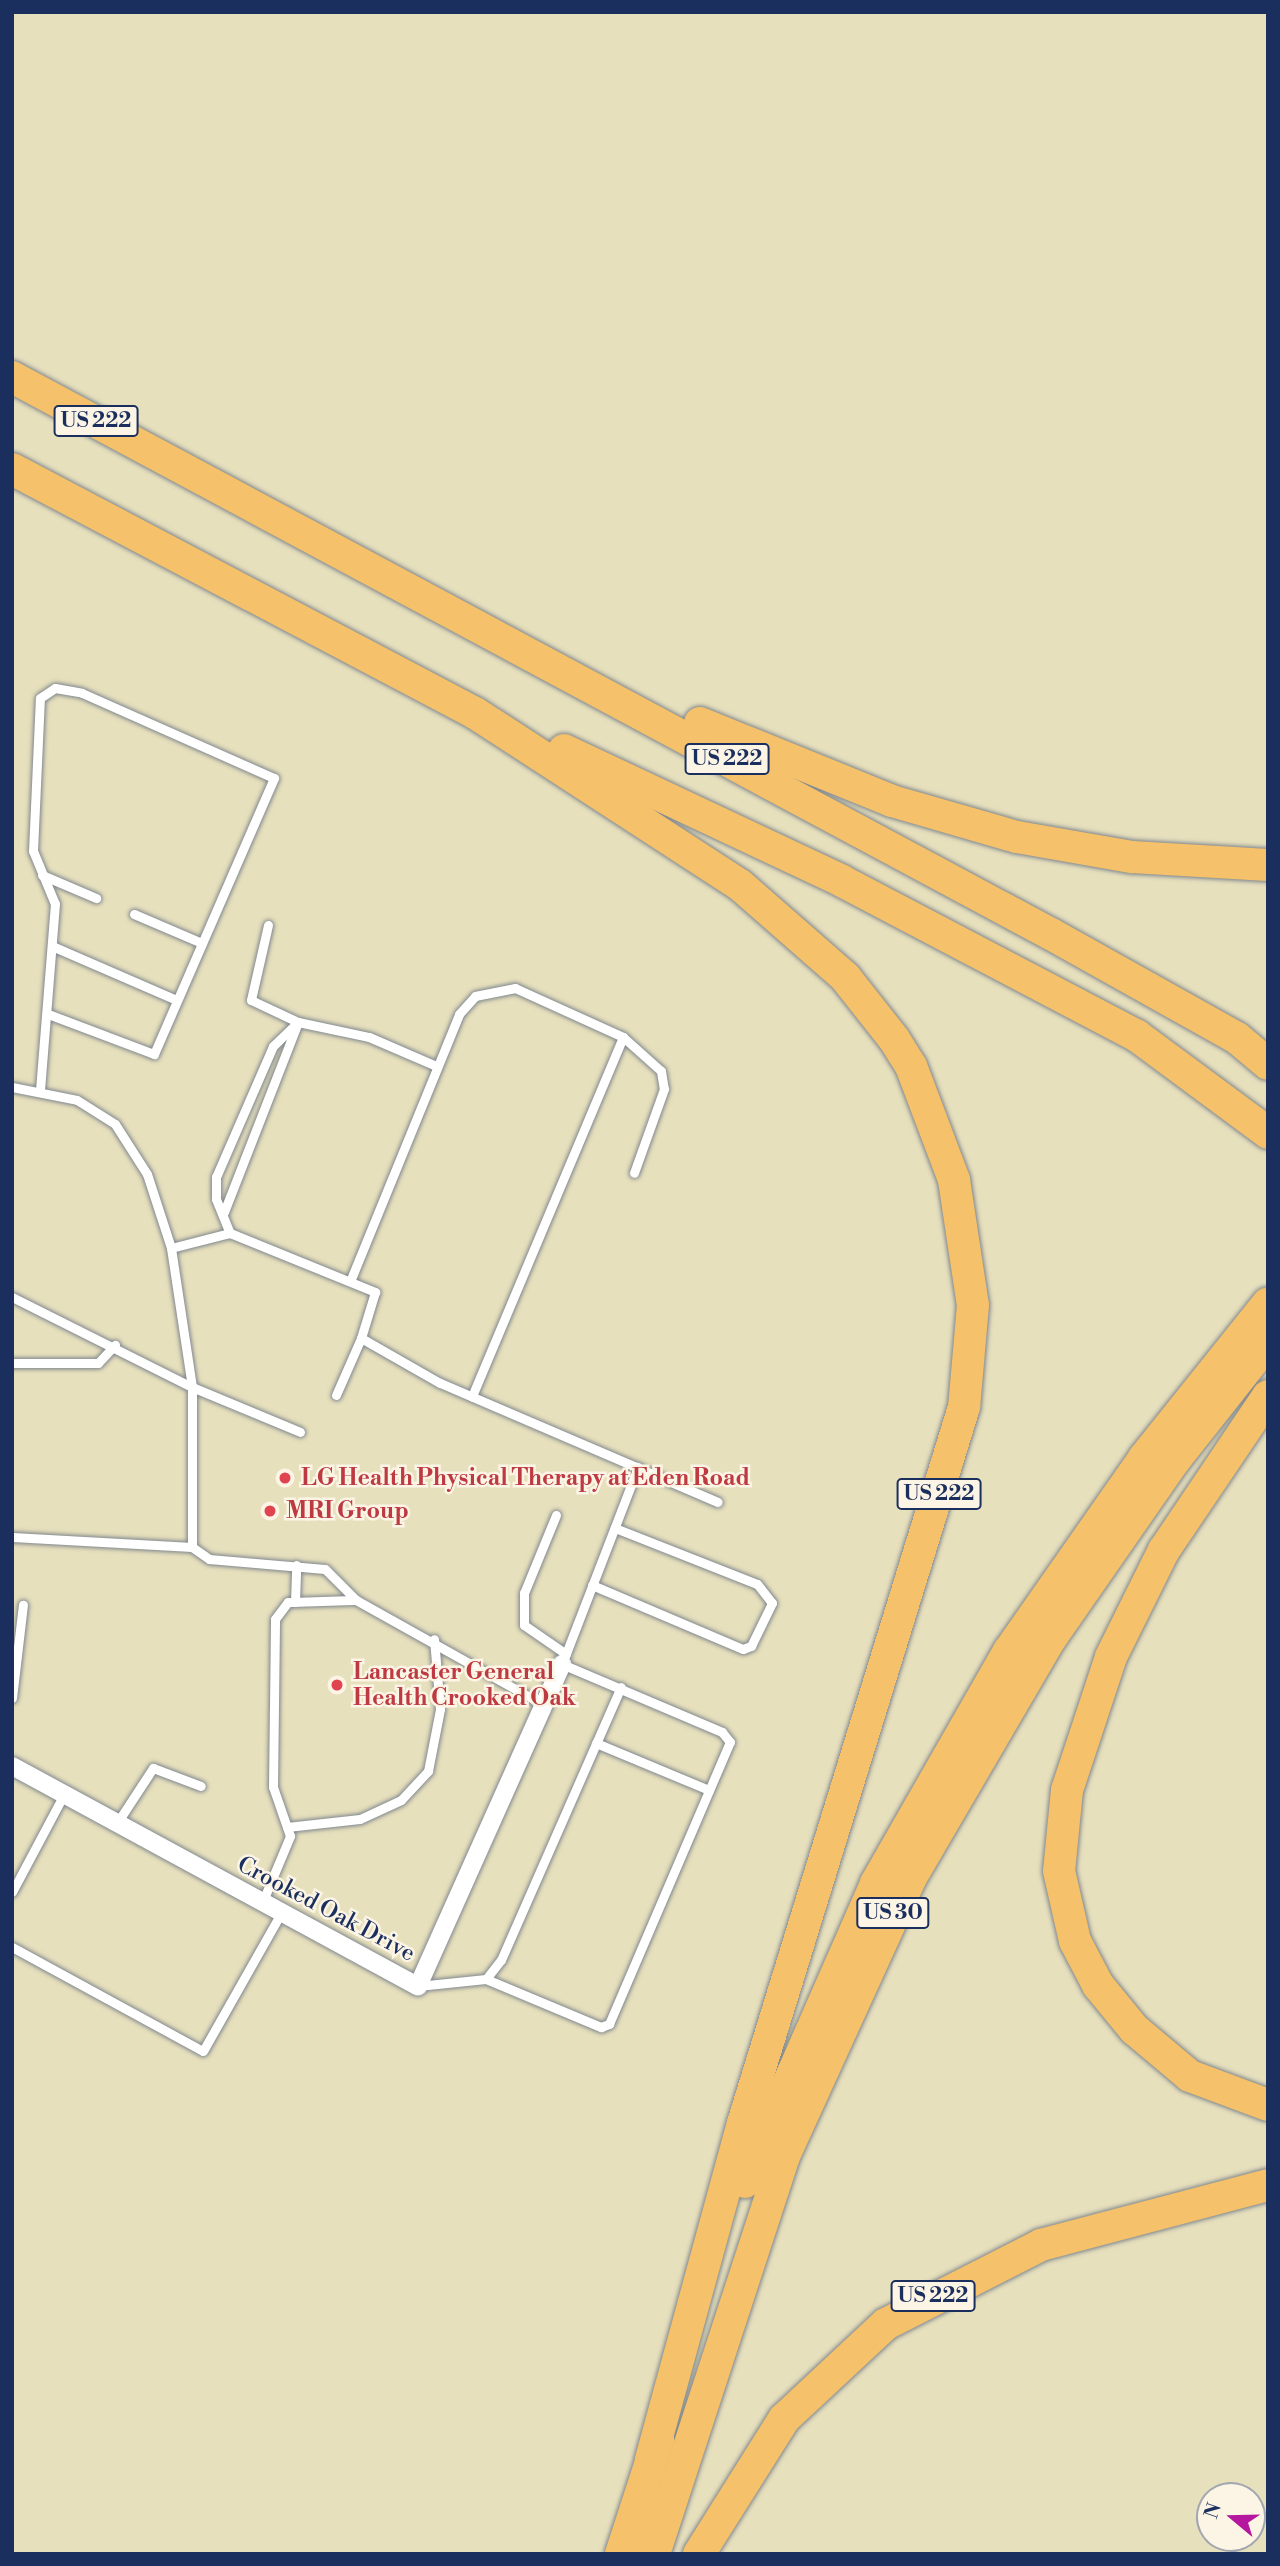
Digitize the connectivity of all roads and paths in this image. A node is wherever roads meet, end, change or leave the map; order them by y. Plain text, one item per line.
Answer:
1 (12, 377) edge
2 (179, 464) junction
3 (12, 469) edge
4 (475, 713) junction
5 (1268, 865) edge
6 (42, 875) junction
7 (96, 898) dead end
8 (134, 914) dead end
9 (268, 925) dead end
10 (202, 943) junction
11 (52, 946) junction
12 (177, 1000) junction
13 (48, 1014) junction
14 (298, 1023) junction
15 (623, 1037) junction
16 (1268, 1064) edge
17 (436, 1066) junction
18 (12, 1087) edge
19 (40, 1090) junction
20 (1268, 1133) edge
21 (634, 1173) dead end
22 (224, 1212) junction
23 (230, 1233) junction
24 (171, 1248) junction
25 (351, 1279) junction
26 (12, 1297) edge
27 (1268, 1303) edge
28 (361, 1338) junction
29 (1268, 1342) edge
30 (115, 1345) junction
31 (12, 1363) edge
32 (192, 1387) junction
33 (336, 1395) dead end
34 (1268, 1396) edge
35 (472, 1397) junction
36 (300, 1432) dead end
37 (638, 1467) junction
38 (718, 1502) dead end
39 (556, 1515) dead end
40 (615, 1528) junction
41 (12, 1536) edge
42 (192, 1548) junction
43 (296, 1565) junction
44 (592, 1585) junction
45 (356, 1600) junction
46 (295, 1602) junction
47 (23, 1605) dead end
48 (434, 1639) junction
49 (564, 1659) junction
50 (621, 1687) junction
51 (12, 1698) edge
52 (545, 1706) junction
53 (596, 1743) junction
54 (12, 1766) edge
55 (201, 1786) dead end
56 (709, 1790) junction
57 (64, 1794) junction
58 (117, 1823) junction
59 (287, 1827) junction
60 (12, 1892) edge
61 (262, 1903) junction
62 (281, 1913) junction
63 (12, 1947) edge
64 (486, 1979) junction
65 (418, 1986) junction
66 (1268, 2105) edge
67 (1268, 2185) edge
68 (651, 2460) junction
69 (621, 2554) edge
70 (654, 2554) edge
71 (699, 2554) edge

1 - 2 highway, US 222
2 - 5 highway
2 - 16 highway, US 222
3 - 4 highway, US 222
4 - 20 highway
4 - 68 highway, US 222
6 - 7 lane
6 - 10 lane
6 - 11 lane
8 - 10 lane
9 - 14 lane
10 - 12 lane
11 - 12 lane
11 - 13 lane
12 - 13 lane
13 - 19 lane
14 - 17 lane
14 - 22 lane
14 - 22 lane
15 - 17 lane
15 - 21 lane
15 - 35 lane
17 - 25 lane
18 - 19 lane
19 - 24 lane
22 - 23 lane
23 - 24 lane
23 - 25 lane
24 - 32 lane
25 - 28 lane
26 - 30 lane
27 - 68 highway, US 30
28 - 33 lane
28 - 35 lane
29 - 70 highway, US 30
30 - 31 lane
30 - 32 lane
32 - 36 lane
32 - 42 lane
34 - 66 highway
35 - 37 lane
37 - 38 lane
37 - 40 lane
39 - 49 lane
40 - 44 lane
40 - 44 lane
41 - 42 lane
42 - 43 lane
43 - 45 lane
43 - 46 lane
44 - 49 lane
45 - 46 lane
45 - 48 lane
46 - 59 lane
47 - 51 lane
48 - 52 lane
48 - 59 lane
49 - 50 lane
49 - 52 street, Crooked Oak Drive
50 - 53 lane
50 - 56 lane
52 - 65 street, Crooked Oak Drive
53 - 56 lane
53 - 64 lane
54 - 57 street, Crooked Oak Drive
55 - 58 lane
56 - 64 lane
57 - 58 street, Crooked Oak Drive
57 - 60 lane
58 - 61 street, Crooked Oak Drive
59 - 61 lane
61 - 62 street, Crooked Oak Drive
62 - 63 lane
62 - 65 street, Crooked Oak Drive
64 - 65 lane
67 - 71 highway, US 222
68 - 69 highway, US 30

